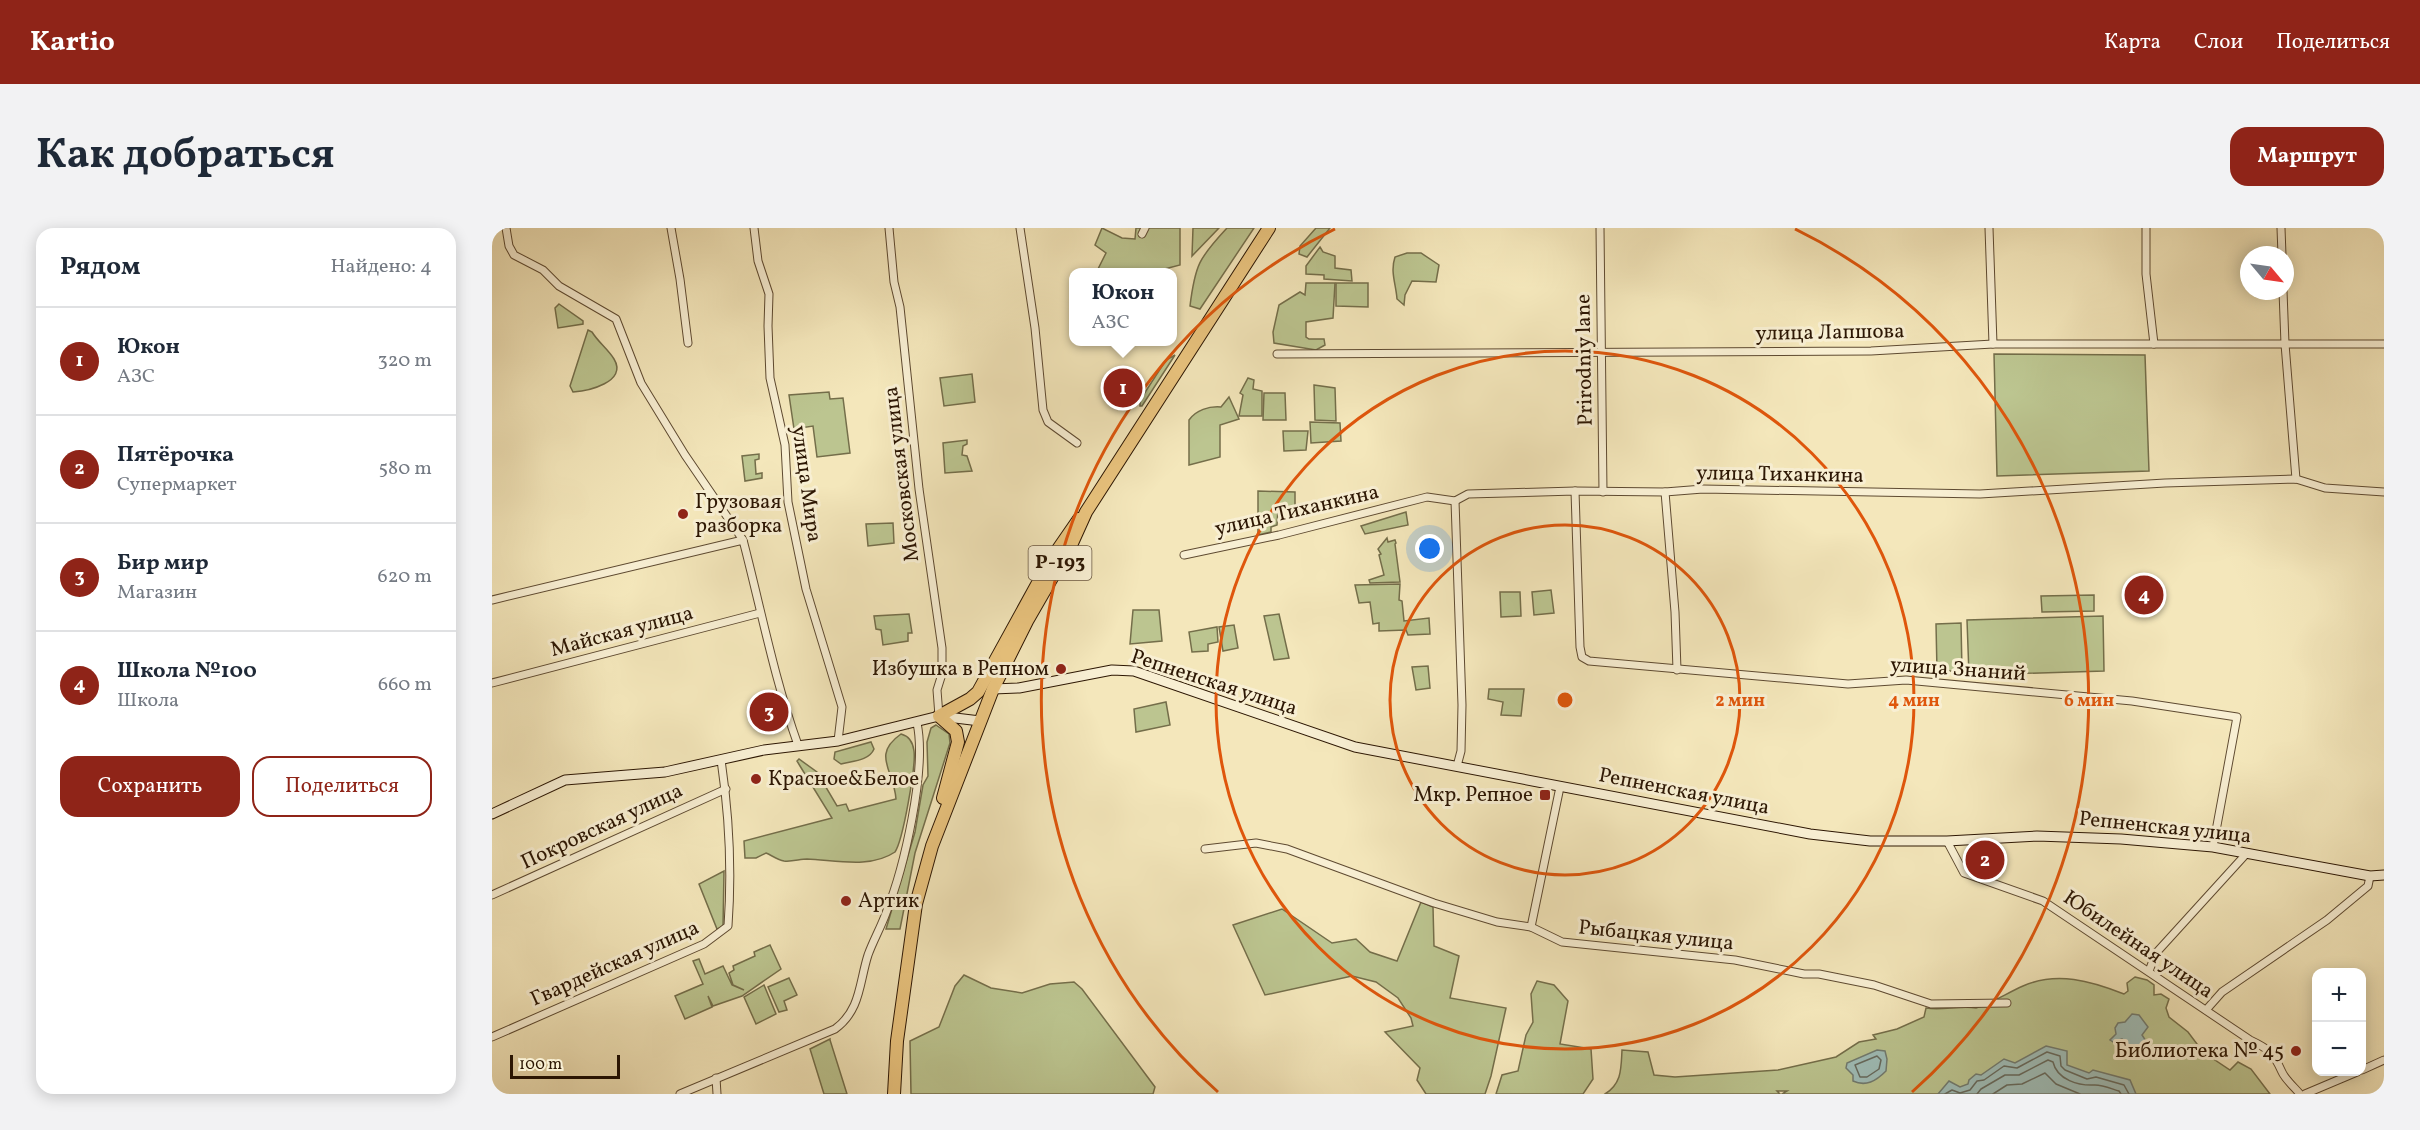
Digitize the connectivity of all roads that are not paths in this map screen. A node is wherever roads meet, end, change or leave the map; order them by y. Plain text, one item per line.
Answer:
1 (506, 228) edge
2 (671, 228) edge
3 (754, 228) edge
4 (889, 228) edge
5 (1020, 228) edge
6 (1269, 228) edge
7 (1600, 228) edge
8 (1989, 228) edge
9 (2146, 228) edge
10 (2281, 228) edge
11 (2282, 246) edge
12 (2283, 300) edge
13 (688, 343) dead end
14 (1993, 344) junction
15 (2154, 344) junction
16 (2285, 344) junction
17 (2384, 344) edge
18 (1602, 351) junction
19 (1277, 354) dead end
20 (1077, 443) dead end
21 (2296, 480) junction
22 (1575, 491) junction
23 (1603, 492) junction
24 (1665, 492) junction
25 (2384, 492) edge
26 (1455, 501) junction
27 (1086, 512) junction
28 (743, 540) junction
29 (1184, 555) dead end
30 (492, 600) edge
31 (760, 614) junction
32 (1677, 670) junction
33 (492, 683) edge
34 (993, 689) junction
35 (939, 716) junction
36 (980, 721) junction
37 (917, 723) junction
38 (838, 741) junction
39 (798, 745) junction
40 (721, 760) junction
41 (1457, 766) junction
42 (1560, 787) junction
43 (726, 789) junction
44 (492, 814) edge
45 (1947, 841) junction
46 (932, 846) junction
47 (2213, 847) junction
48 (1205, 849) dead end
49 (2247, 853) junction
50 (2384, 875) edge
51 (2369, 881) junction
52 (492, 896) edge
53 (1531, 927) junction
54 (2149, 971) junction
55 (2007, 1003) dead end
56 (2206, 1010) junction
57 (492, 1037) edge
58 (2384, 1060) edge
59 (2366, 1068) edge
60 (2345, 1076) edge
61 (716, 1078) junction
62 (680, 1094) edge
63 (717, 1094) edge
64 (894, 1094) edge
65 (2302, 1094) edge

1 - 28 street
2 - 13 street
3 - 38 street, улица Мира
4 - 35 street, Московская улица
5 - 20 street
6 - 27 highway, Р-193
7 - 18 street, Prirodniy lane
8 - 14 street
9 - 15 street
10 - 11 street
12 - 16 street
14 - 15 street, улица Лапшова
14 - 18 street, улица Лапшова
15 - 16 street, улица Лапшова
16 - 17 street, улица Лапшова
16 - 21 street
18 - 19 street, улица Лапшова
18 - 23 street, Prirodniy lane
21 - 24 street, улица Тиханкина
21 - 25 street, улица Тиханкина
22 - 23 street, улица Тиханкина
22 - 26 street, улица Тиханкина
22 - 32 street, улица Знаний
23 - 24 street, улица Тиханкина
24 - 32 street
26 - 29 street, улица Тиханкина
26 - 41 street
27 - 34 highway, Р-193
27 - 35 highway
28 - 30 street
28 - 31 street
31 - 33 street, Майская улица
31 - 39 street
32 - 47 street, улица Знаний
34 - 36 highway, Р-193
34 - 41 street, Репненская улица
35 - 36 street
35 - 37 street
35 - 46 highway
36 - 46 highway, Р-193
37 - 38 street
37 - 61 street
38 - 39 street
39 - 40 street
40 - 43 street, Гвардейская улица
40 - 44 street
41 - 42 street, Репненская улица
42 - 45 street, Репненская улица
42 - 53 street
43 - 52 street, Покровская улица
43 - 57 street, Гвардейская улица
45 - 47 street, Репненская улица
45 - 54 street, Юбилейная улица
46 - 64 highway, Р-193
47 - 49 street, Репненская улица
48 - 53 street, Рыбацкая улица
49 - 51 street, Репненская улица
49 - 54 street
50 - 51 street, Репненская улица
51 - 56 street
53 - 55 street, Рыбацкая улица
54 - 56 street, Юбилейная улица
56 - 65 street, Юбилейная улица
58 - 59 street
60 - 65 street
61 - 62 street
61 - 63 street

